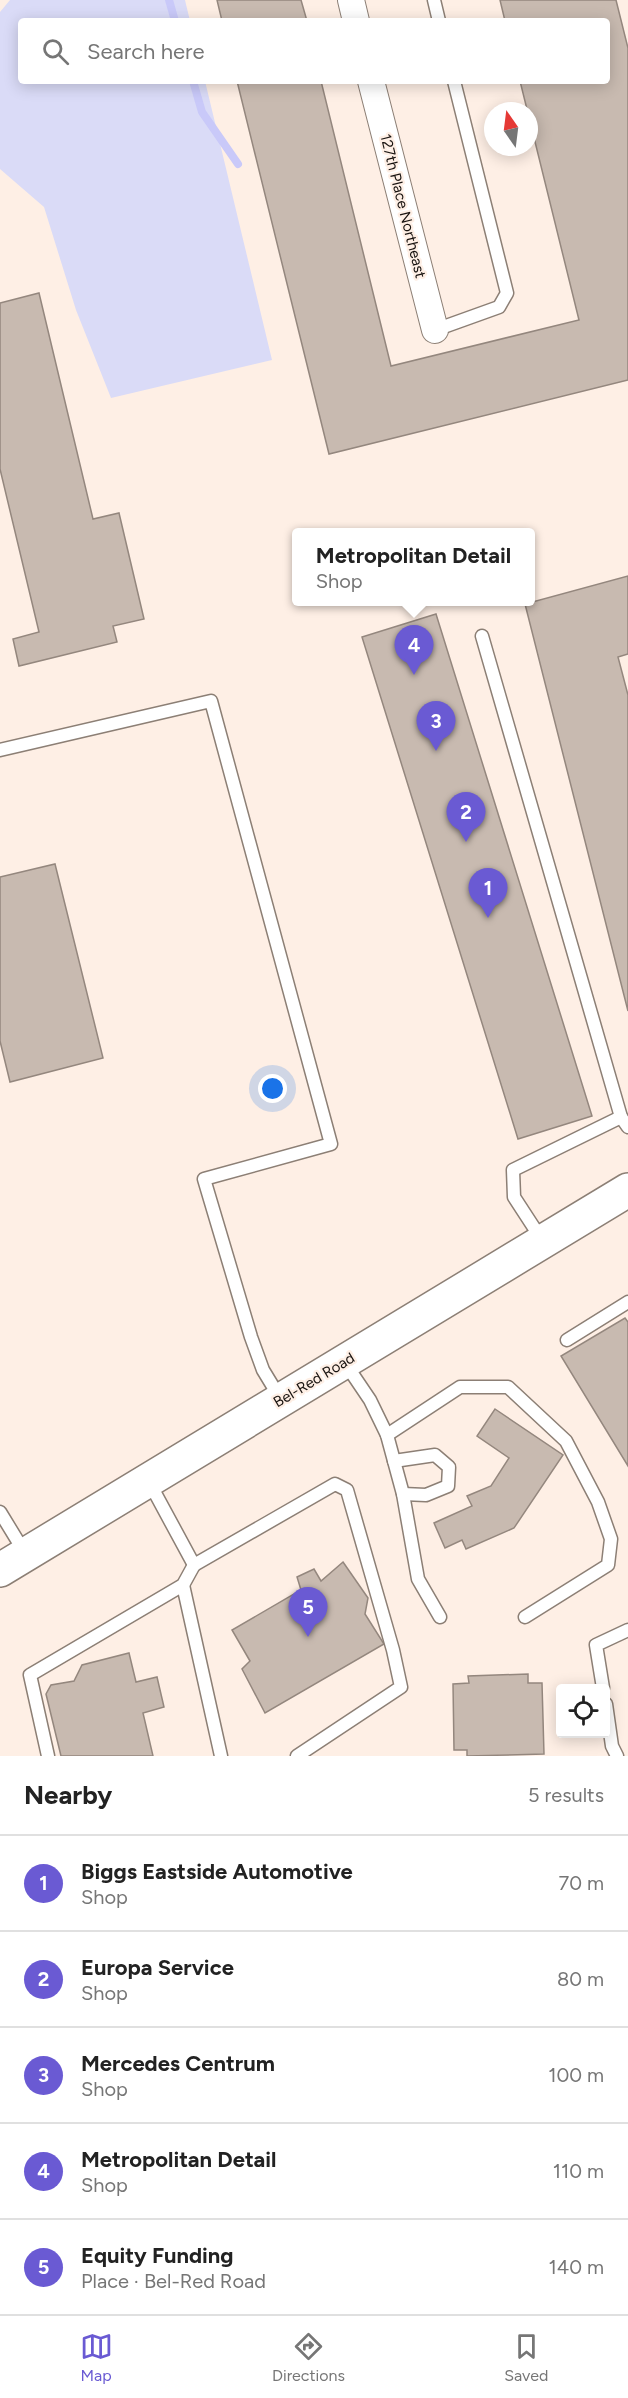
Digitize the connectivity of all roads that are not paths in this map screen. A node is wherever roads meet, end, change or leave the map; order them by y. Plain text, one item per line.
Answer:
1 (351, 0) edge
2 (434, 0) edge
3 (355, 18) edge
4 (438, 18) edge
5 (372, 84) edge
6 (455, 84) edge
7 (435, 330) joint
8 (483, 636) dead end
9 (0, 750) edge
10 (625, 1122) edge
11 (628, 1190) edge
12 (543, 1242) junction
13 (628, 1302) edge
14 (567, 1340) dead end
15 (344, 1362) junction
16 (282, 1400) junction
17 (387, 1435) junction
18 (394, 1461) junction
19 (148, 1480) junction
20 (403, 1494) junction
21 (0, 1512) edge
22 (13, 1562) edge
23 (194, 1565) junction
24 (183, 1585) junction
25 (440, 1617) dead end
26 (525, 1617) dead end
27 (628, 1630) edge
28 (602, 1684) edge
29 (610, 1732) edge
30 (48, 1756) edge
31 (221, 1756) edge
32 (297, 1756) edge
33 (617, 1756) edge

1 - 3 street
2 - 4 lane
5 - 7 street, 127th Place Northeast
6 - 7 lane
8 - 10 lane
9 - 16 lane
10 - 12 lane
11 - 12 main road, Bel-Red Road
12 - 15 main road, Bel-Red Road
13 - 14 lane
15 - 16 main road, Bel-Red Road
15 - 17 lane
16 - 19 main road, Bel-Red Road
17 - 18 lane
17 - 26 lane
18 - 20 lane
18 - 20 lane
19 - 22 main road, Bel-Red Road
19 - 23 lane
20 - 25 lane
21 - 22 lane
23 - 24 lane
23 - 32 lane
24 - 30 lane
24 - 31 lane
27 - 28 lane
29 - 33 lane

